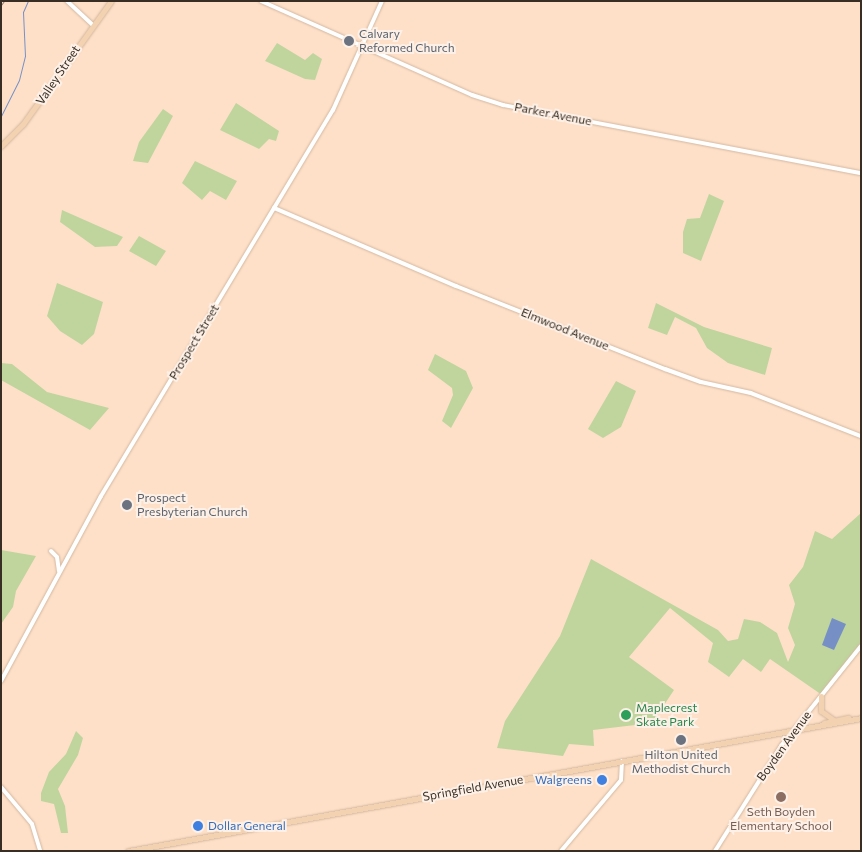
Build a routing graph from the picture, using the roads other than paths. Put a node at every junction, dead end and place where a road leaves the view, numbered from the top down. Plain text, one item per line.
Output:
1 (66, 1) edge
2 (111, 1) edge
3 (261, 1) edge
4 (382, 1) edge
5 (93, 25) junction
6 (360, 44) junction
7 (1, 146) edge
8 (861, 173) edge
9 (274, 208) junction
10 (861, 436) edge
11 (51, 551) dead end
12 (59, 571) junction
13 (861, 646) edge
14 (1, 681) edge
15 (821, 696) junction
16 (861, 717) edge
17 (839, 720) junction
18 (818, 726) junction
19 (794, 730) junction
20 (622, 761) junction
21 (1, 787) edge
22 (40, 851) edge
23 (128, 851) edge
24 (561, 851) edge
25 (715, 851) edge

1 - 5 street
2 - 5 main road, Valley Street
3 - 6 street, Parker Avenue
4 - 6 street, Prospect Street
5 - 7 main road, Valley Street
6 - 8 street, Parker Avenue
6 - 9 street, Prospect Street
9 - 10 street, Elmwood Avenue
9 - 12 street, Prospect Street
11 - 12 street
12 - 14 street, Prospect Street
13 - 15 street, Boyden Avenue
15 - 17 main road
15 - 19 street, Boyden Avenue
16 - 17 main road, Springfield Avenue
16 - 18 main road, Springfield Avenue
17 - 18 main road, Springfield Avenue
18 - 19 main road, Springfield Avenue
19 - 20 main road, Springfield Avenue
19 - 25 street, Boyden Avenue
20 - 23 main road, Springfield Avenue
20 - 24 street
21 - 22 street

